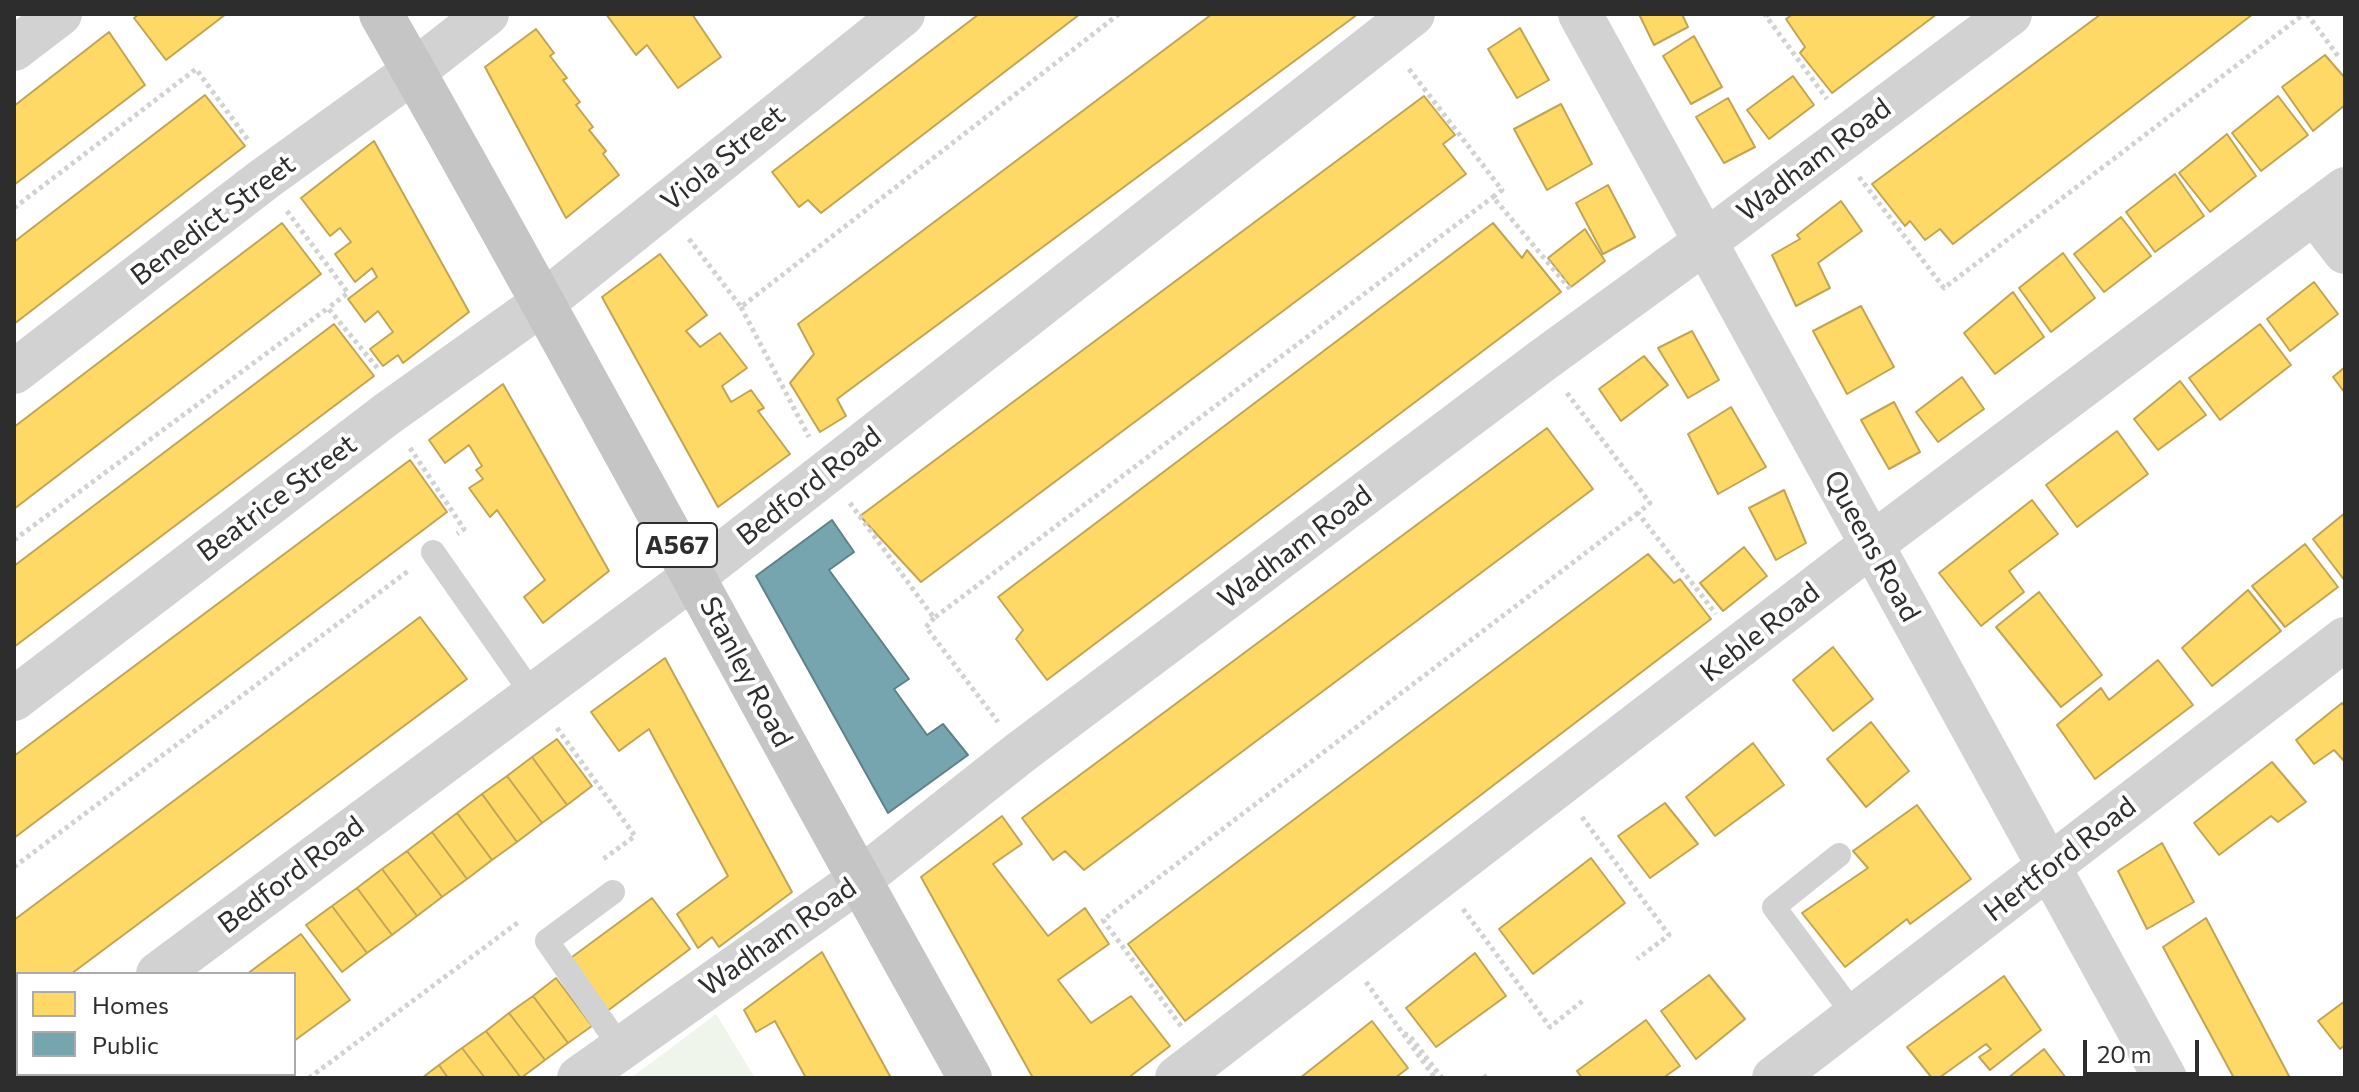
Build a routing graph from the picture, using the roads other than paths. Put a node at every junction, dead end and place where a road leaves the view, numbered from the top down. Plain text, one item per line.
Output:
1 (60, 14) edge
2 (381, 14) edge
3 (487, 14) edge
4 (903, 14) edge
5 (1580, 14) edge
6 (2010, 14) edge
7 (1399, 25) edge
8 (14, 49) edge
9 (414, 71) junction
10 (2330, 201) edge
11 (1705, 242) junction
12 (2345, 252) edge
13 (544, 302) junction
14 (14, 372) edge
15 (1871, 545) junction
16 (433, 552) road end
17 (694, 576) junction
18 (2345, 639) edge
19 (533, 695) junction
20 (14, 699) edge
21 (1839, 855) dead end
22 (2049, 868) junction
23 (859, 880) junction
24 (613, 892) dead end
25 (161, 972) edge
26 (1855, 1016) junction
27 (621, 1048) junction
28 (1191, 1068) edge
29 (579, 1078) edge
30 (970, 1078) edge
31 (1774, 1078) edge
32 (2165, 1078) edge

1 - 8 street
2 - 9 main road, Stanley Road / A567
3 - 9 street, Benedict Street
4 - 13 street, Viola Street
5 - 11 street, Queens Road
6 - 11 street, Wadham Road
7 - 17 street, Bedford Road
9 - 13 main road, Stanley Road / A567
9 - 14 street, Benedict Street
10 - 12 street
10 - 15 street, Keble Road
11 - 15 street, Queens Road
11 - 23 street, Wadham Road
13 - 17 main road, Stanley Road / A567
13 - 20 street, Beatrice Street
15 - 22 street, Queens Road
15 - 28 street, Keble Road
16 - 19 lane
17 - 19 street, Bedford Road
17 - 23 main road, Stanley Road / A567
18 - 22 street, Hertford Road
19 - 25 street, Bedford Road
21 - 26 lane
22 - 26 street, Hertford Road
22 - 32 street, Queens Road
23 - 27 street, Wadham Road
23 - 30 main road, Stanley Road / A567
24 - 27 lane
26 - 31 street, Hertford Road
27 - 29 street, Wadham Road

